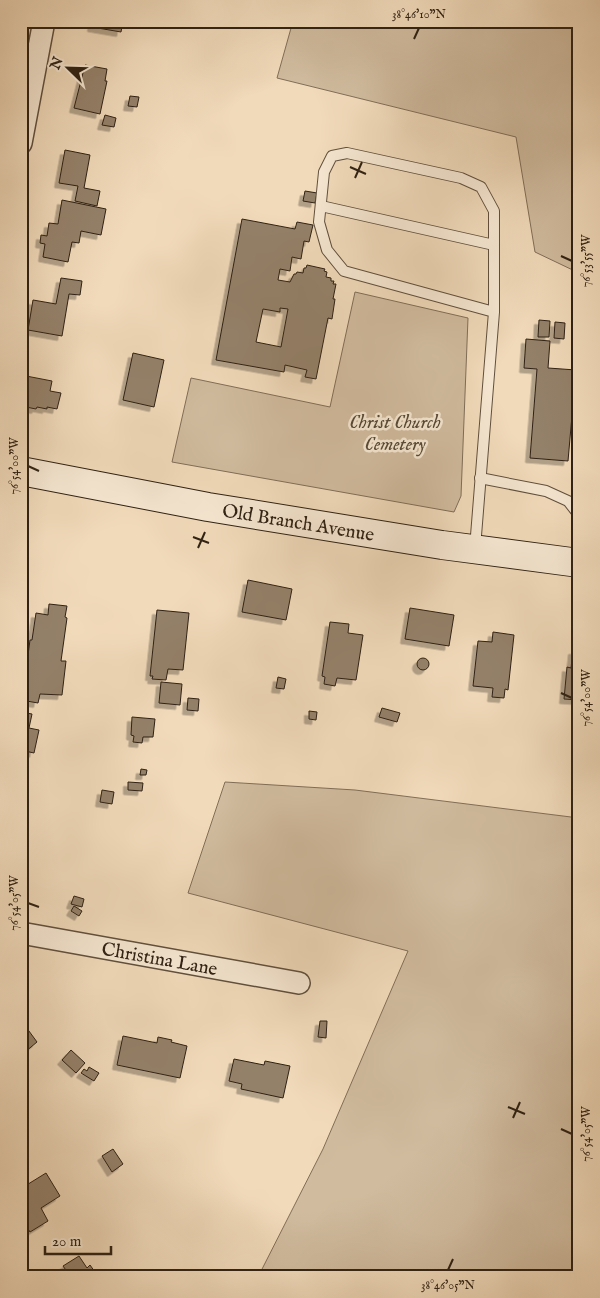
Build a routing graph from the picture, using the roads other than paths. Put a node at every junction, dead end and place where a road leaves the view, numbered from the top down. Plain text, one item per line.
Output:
1 (44, 21) edge
2 (21, 143) edge
3 (321, 206) junction
4 (494, 245) junction
5 (494, 312) junction
6 (21, 472) edge
7 (480, 478) junction
8 (579, 515) edge
9 (475, 549) junction
10 (579, 563) edge
11 (21, 933) edge
12 (299, 983) dead end

1 - 2 street
3 - 4 lane
3 - 4 lane
3 - 5 lane
4 - 5 lane
5 - 7 lane
6 - 9 main road, Old Branch Avenue
7 - 8 lane
7 - 9 lane
9 - 10 main road, Old Branch Avenue
11 - 12 street, Christina Lane

